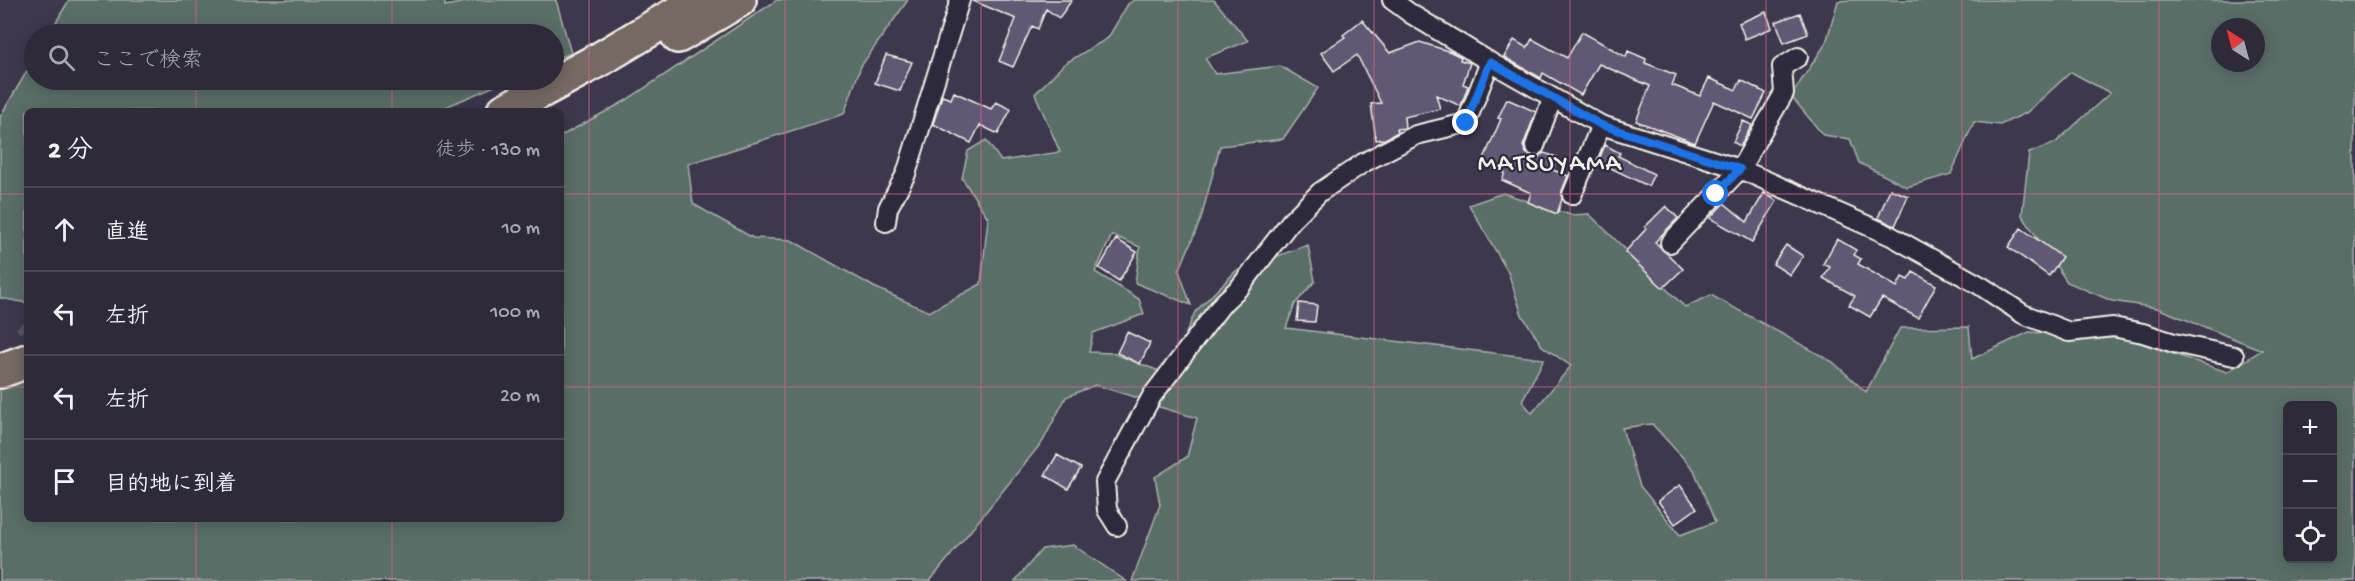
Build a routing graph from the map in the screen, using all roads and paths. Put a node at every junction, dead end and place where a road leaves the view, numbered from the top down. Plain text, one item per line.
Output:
1 (699, 0) edge
2 (739, 0) edge
3 (960, 0) edge
4 (1392, 0) edge
5 (1798, 57) dead end
6 (1490, 62) junction
7 (564, 79) edge
8 (543, 90) edge
9 (1552, 99) junction
10 (510, 108) edge
11 (552, 108) edge
12 (1601, 125) junction
13 (1535, 146) dead end
14 (1740, 169) junction
15 (1572, 195) dead end
16 (886, 222) dead end
17 (1670, 243) dead end
18 (24, 341) edge
19 (0, 350) edge
20 (2234, 356) dead end
21 (24, 362) edge
22 (0, 371) edge
23 (1117, 526) dead end

1 - 7 highway
2 - 11 highway
3 - 16 street
4 - 6 street
5 - 14 street
6 - 9 street
6 - 23 street
8 - 10 highway
9 - 12 street
9 - 13 street
12 - 14 street
12 - 15 street
14 - 17 street
14 - 20 street
18 - 19 highway
21 - 22 highway

